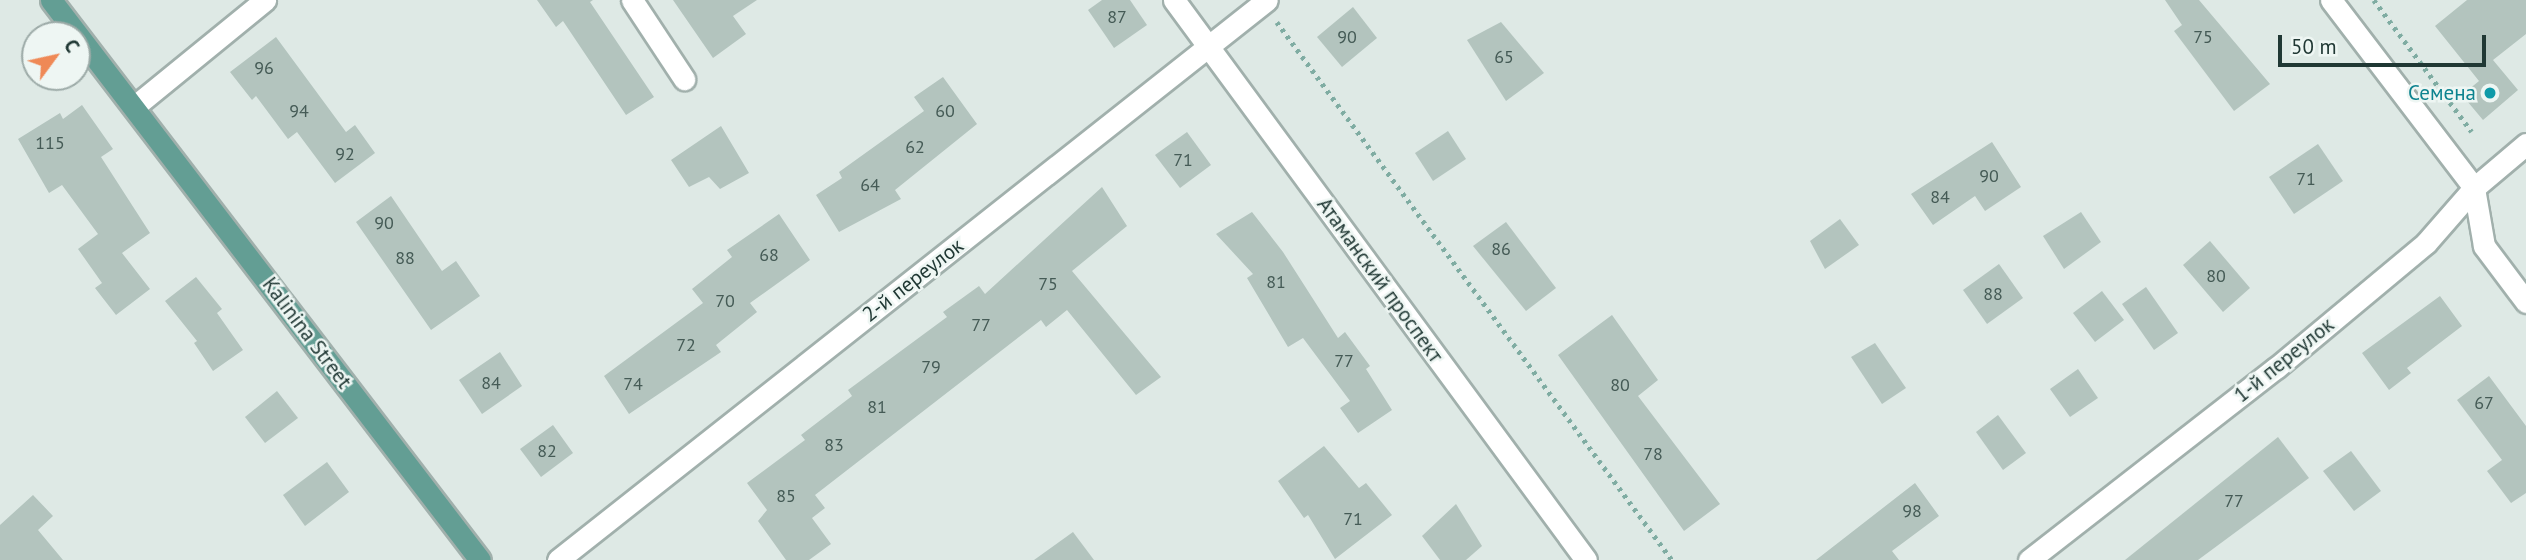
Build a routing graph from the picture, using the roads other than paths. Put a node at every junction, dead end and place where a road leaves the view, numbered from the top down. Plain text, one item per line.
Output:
1 (51, 0) edge
2 (265, 0) edge
3 (632, 0) edge
4 (1174, 0) edge
5 (2332, 0) edge
6 (1266, 1) edge
7 (1208, 46) junction
8 (684, 79) dead end
9 (135, 106) junction
10 (2526, 144) edge
11 (2474, 188) junction
12 (2526, 302) edge
13 (480, 560) edge
14 (558, 560) edge
15 (1586, 560) edge
16 (2029, 560) edge

1 - 9 main road, Kalinina Street
2 - 9 street
3 - 8 street
4 - 7 street, Атаманский проспект
5 - 11 street
6 - 7 street, 2-й переулок
7 - 14 street, 2-й переулок
7 - 15 street, Атаманский проспект
9 - 13 main road, Kalinina Street
10 - 11 street, 1-й переулок
11 - 12 street
11 - 16 street, 1-й переулок

